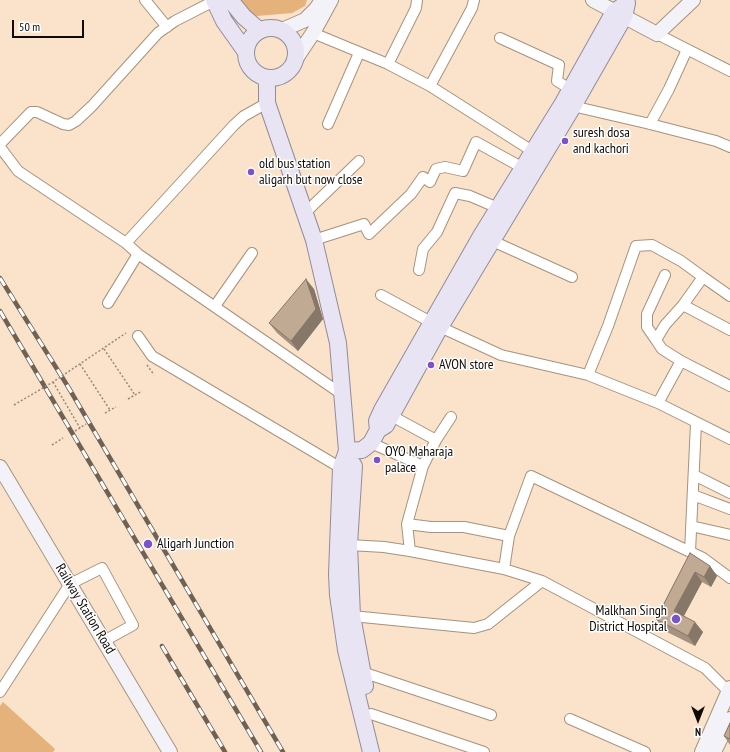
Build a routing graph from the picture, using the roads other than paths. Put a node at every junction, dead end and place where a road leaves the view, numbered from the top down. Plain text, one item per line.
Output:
1 (145, 0) edge
2 (230, 0) edge
3 (322, 0) edge
4 (331, 0) edge
5 (417, 0) edge
6 (474, 0) edge
7 (593, 0) edge
8 (693, 0) edge
9 (214, 1) edge
10 (623, 8) edge
11 (167, 27) junction
12 (259, 30) junction
13 (282, 30) junction
14 (313, 33) junction
15 (657, 34) junction
16 (500, 38) dead end
17 (246, 52) junction
18 (359, 53) junction
19 (685, 54) dead end
20 (295, 60) junction
21 (388, 64) junction
22 (730, 71) edge
23 (267, 78) junction
24 (430, 86) junction
25 (568, 100) junction
26 (268, 103) junction
27 (328, 124) dead end
28 (650, 124) junction
29 (0, 145) edge
30 (730, 147) edge
31 (537, 155) junction
32 (359, 161) dead end
33 (523, 168) junction
34 (498, 208) junction
35 (306, 212) junction
36 (486, 239) junction
37 (314, 240) junction
38 (126, 243) junction
39 (252, 252) dead end
40 (138, 254) junction
41 (419, 270) dead end
42 (665, 275) dead end
43 (572, 277) dead end
44 (702, 277) junction
45 (381, 295) dead end
46 (730, 296) edge
47 (108, 303) dead end
48 (683, 305) junction
49 (215, 306) junction
50 (436, 325) junction
51 (730, 330) edge
52 (138, 336) dead end
53 (656, 340) junction
54 (681, 361) junction
55 (588, 375) junction
56 (402, 385) junction
57 (730, 386) edge
58 (343, 395) junction
59 (658, 403) junction
60 (390, 415) junction
61 (451, 417) dead end
62 (696, 423) junction
63 (374, 437) junction
64 (730, 439) edge
65 (436, 440) junction
66 (345, 459) junction
67 (423, 466) junction
68 (0, 467) edge
69 (694, 475) junction
70 (730, 493) edge
71 (693, 495) junction
72 (730, 510) edge
73 (407, 524) junction
74 (691, 526) junction
75 (509, 536) junction
76 (730, 536) edge
77 (349, 545) junction
78 (410, 551) junction
79 (690, 552) junction
80 (504, 569) junction
81 (730, 578) edge
82 (542, 581) junction
83 (70, 584) junction
84 (352, 616) junction
85 (104, 641) junction
86 (362, 672) junction
87 (730, 691) edge
88 (0, 692) edge
89 (371, 714) junction
90 (491, 715) dead end
91 (570, 719) dead end
92 (730, 719) edge
93 (170, 752) edge
94 (371, 752) edge
95 (382, 752) edge
96 (484, 752) edge
97 (645, 752) edge
98 (702, 752) edge
99 (714, 752) edge

1 - 11 street
2 - 12 main road
3 - 13 street
4 - 14 street
5 - 21 street
6 - 24 street
7 - 10 street
8 - 15 street
9 - 11 street
9 - 17 main road
10 - 15 street
10 - 25 main road
11 - 29 street
12 - 13 main road
12 - 17 main road
13 - 20 main road
14 - 18 street
14 - 20 street
15 - 22 street
16 - 25 street
17 - 23 main road
18 - 21 street
18 - 27 street
19 - 28 street
20 - 23 main road
21 - 24 street
23 - 26 main road
24 - 31 street
25 - 28 street
25 - 31 main road
26 - 35 main road
26 - 38 street
28 - 30 street
29 - 38 street
31 - 33 main road
31 - 36 main road
32 - 35 street
33 - 34 main road
33 - 37 street
34 - 36 main road
34 - 41 street
35 - 37 main road
36 - 43 street
36 - 50 main road
37 - 58 main road
38 - 40 street
39 - 49 street
40 - 47 street
40 - 49 street
42 - 53 street
44 - 46 street
44 - 48 street
44 - 55 street
45 - 50 street
48 - 51 street
48 - 53 street
49 - 58 street
50 - 55 street
50 - 56 main road
52 - 66 street
53 - 54 street
54 - 57 street
54 - 59 street
55 - 59 street
56 - 60 main road
56 - 63 main road
58 - 66 main road
59 - 62 street
60 - 63 main road
60 - 65 street
61 - 65 street
62 - 64 street
62 - 69 street
63 - 66 main road
63 - 67 street
65 - 67 street
66 - 77 main road
66 - 94 main road
67 - 73 street
68 - 83 street, Railway Station Road
69 - 70 street
69 - 71 street
71 - 72 street
71 - 74 street
73 - 75 street
73 - 78 street
74 - 76 street
74 - 79 street
75 - 79 street
75 - 80 street
77 - 78 street
77 - 84 main road
78 - 80 street
79 - 81 street
80 - 82 street
82 - 84 street
82 - 87 street
83 - 85 street, Railway Station Road
83 - 85 street
83 - 88 street
84 - 86 main road
85 - 93 street, Railway Station Road
86 - 89 main road
86 - 90 street
87 - 98 street
89 - 95 main road
89 - 96 street
91 - 97 street
92 - 99 street

